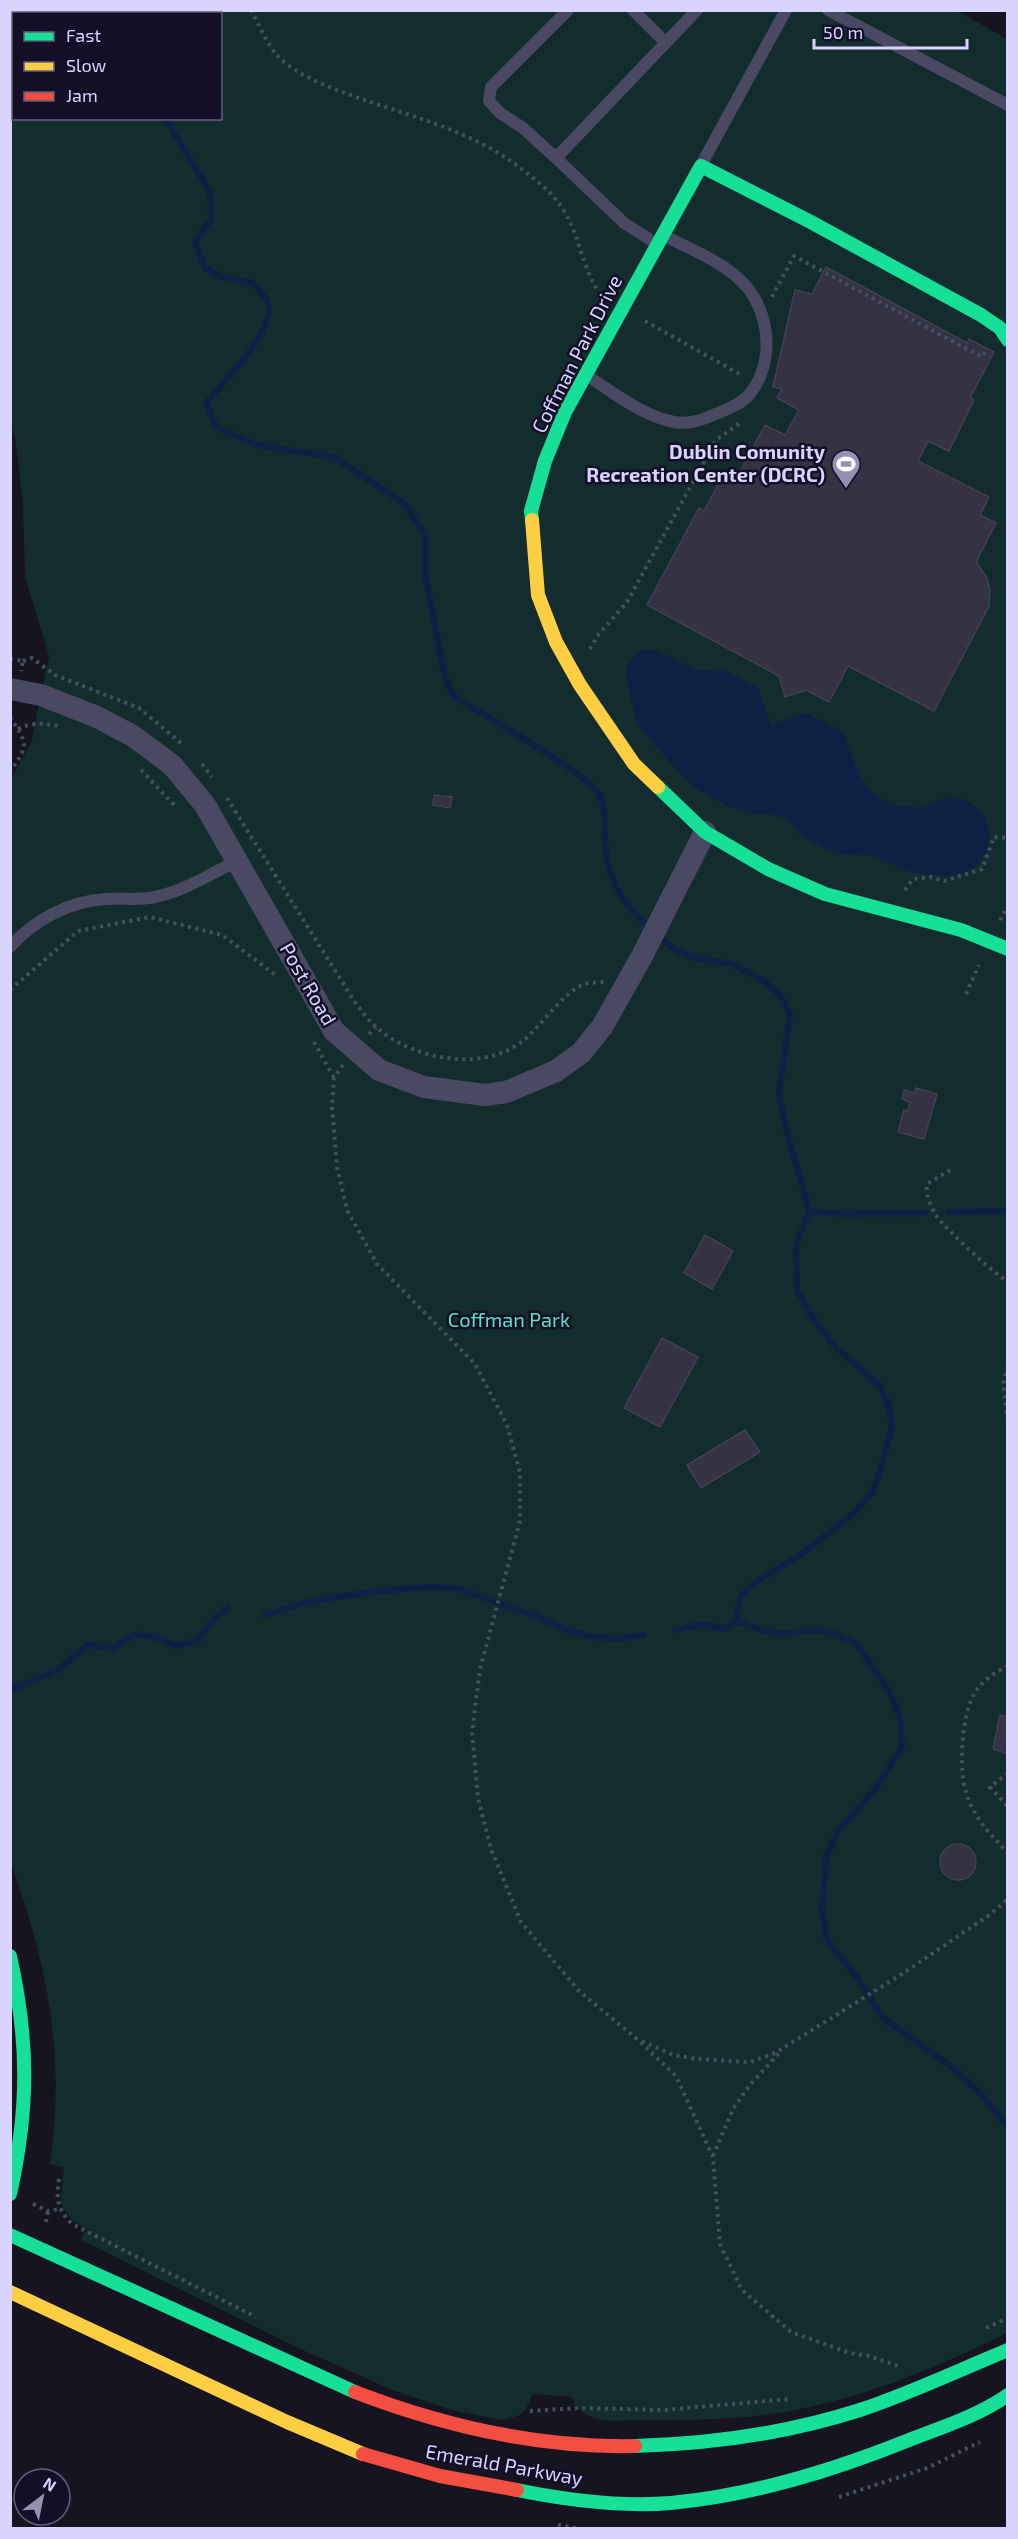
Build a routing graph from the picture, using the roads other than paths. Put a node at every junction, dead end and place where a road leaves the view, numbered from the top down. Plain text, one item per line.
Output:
1 (568, 10) edge
2 (633, 10) edge
3 (697, 10) edge
4 (786, 10) edge
5 (828, 10) edge
6 (666, 43) junction
7 (1008, 105) edge
8 (556, 158) junction
9 (700, 166) junction
10 (659, 239) junction
11 (1008, 340) edge
12 (585, 375) junction
13 (10, 689) edge
14 (705, 832) junction
15 (237, 861) junction
16 (10, 947) edge
17 (1008, 949) edge
18 (10, 1956) edge
19 (10, 2194) edge
20 (10, 2235) edge
21 (10, 2292) edge
22 (1008, 2350) edge
23 (1008, 2396) edge

1 - 8 lane
2 - 6 lane
3 - 6 lane
4 - 9 lane
5 - 7 lane
6 - 8 lane
8 - 10 lane
9 - 10 main road, Coffman Park Drive
9 - 11 main road
10 - 12 main road, Coffman Park Drive
10 - 12 lane
12 - 14 main road, Coffman Park Drive
13 - 15 street, Post Road
14 - 15 street, Post Road
14 - 17 main road, Coffman Park Drive
15 - 16 lane
18 - 19 main road
20 - 22 main road, Emerald Parkway
21 - 23 main road, Emerald Parkway

